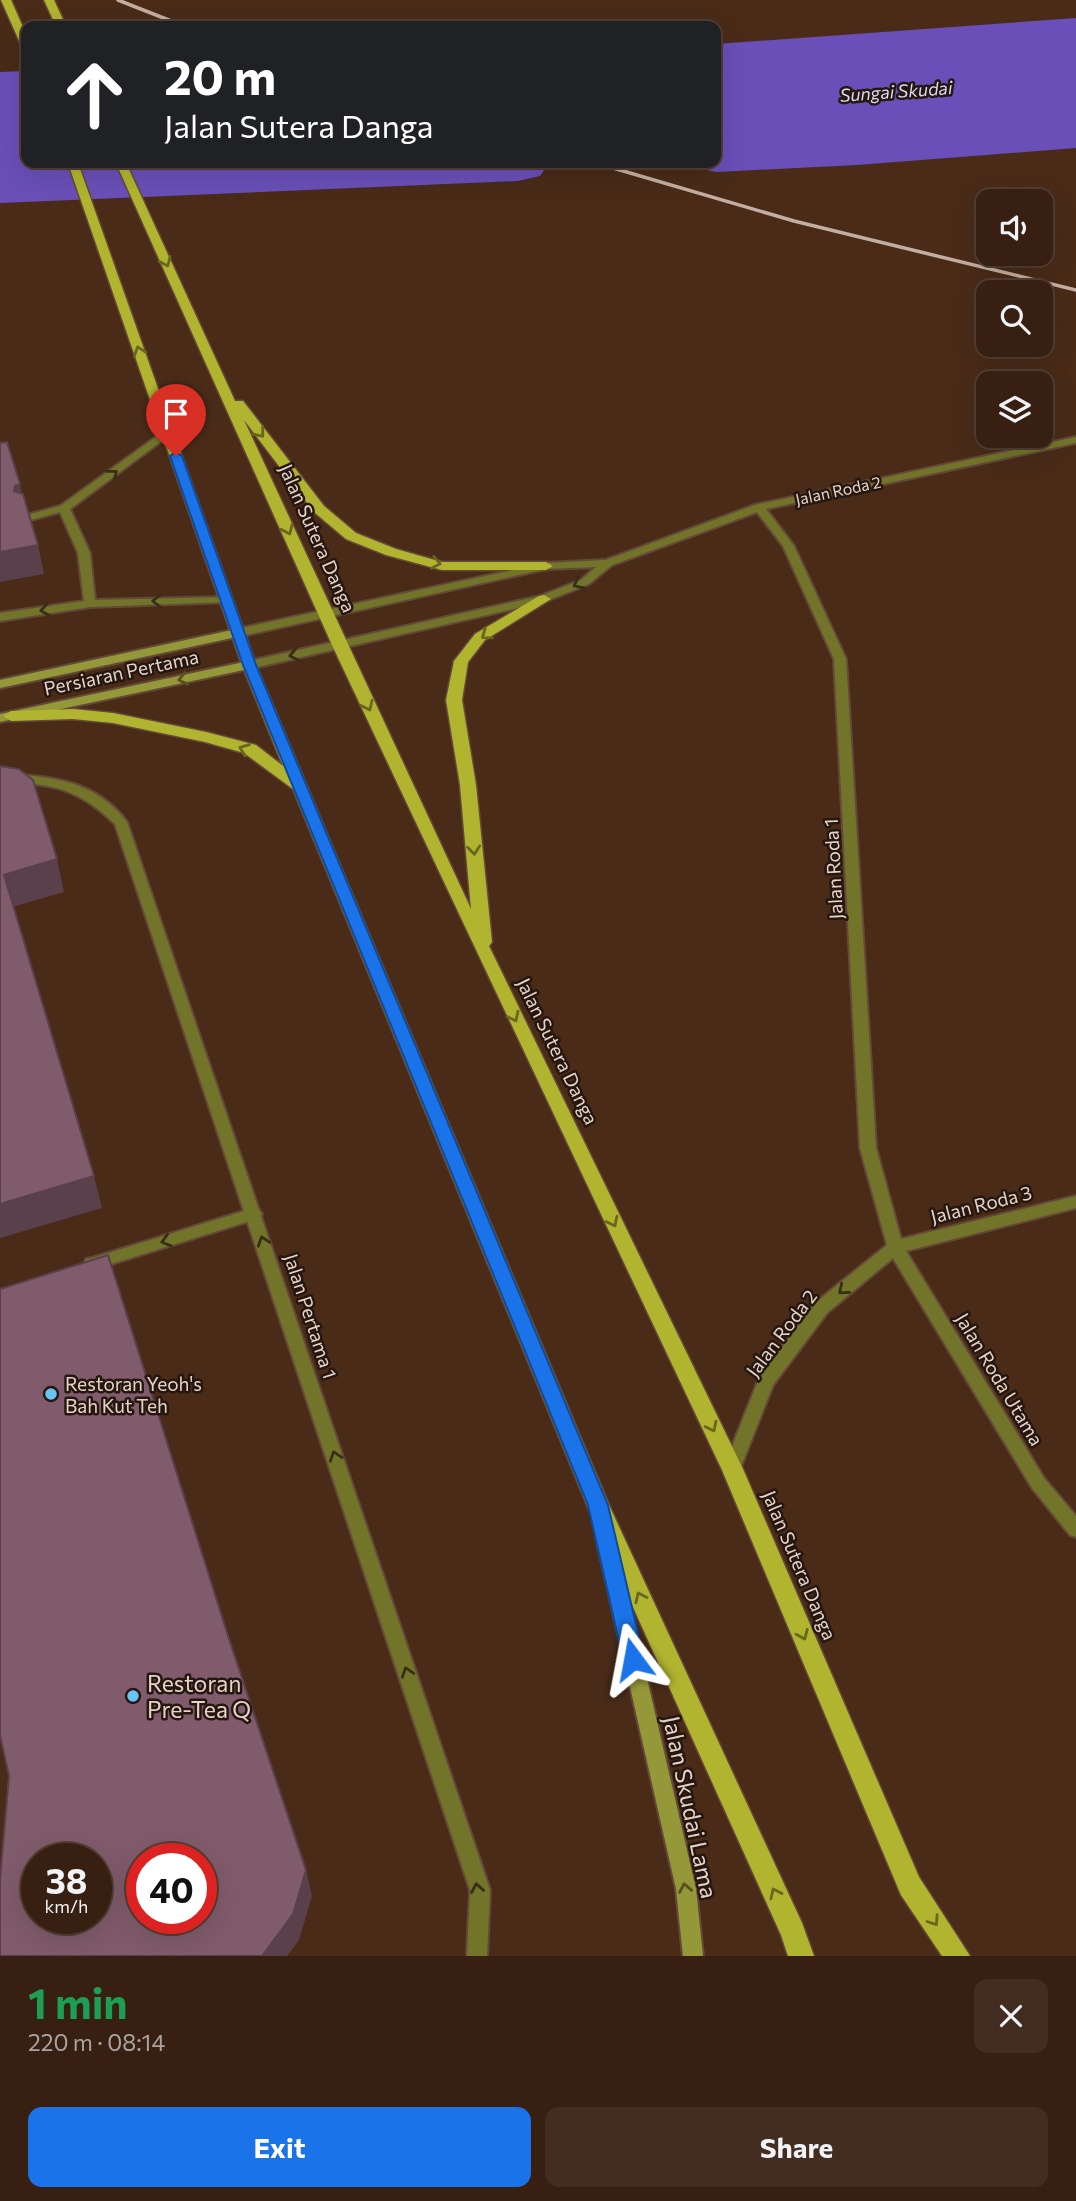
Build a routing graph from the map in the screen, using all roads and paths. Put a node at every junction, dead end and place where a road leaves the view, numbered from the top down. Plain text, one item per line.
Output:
1 (6, 0) edge
2 (49, 0) edge
3 (59, 21) edge
4 (21, 34) edge
5 (75, 168) edge
6 (123, 168) edge
7 (219, 379) junction
8 (167, 432) junction
9 (1076, 440) edge
10 (759, 507) junction
11 (64, 508) junction
12 (27, 518) edge
13 (608, 563) junction
14 (546, 565) junction
15 (544, 599) junction
16 (226, 600) junction
17 (90, 604) junction
18 (326, 614) junction
19 (0, 617) edge
20 (237, 633) junction
21 (340, 645) junction
22 (249, 665) junction
23 (0, 684) edge
24 (5, 717) edge
25 (0, 779) edge
26 (300, 787) junction
27 (485, 956) junction
28 (1076, 1202) edge
29 (254, 1214) junction
30 (895, 1247) junction
31 (80, 1268) edge
32 (732, 1469) junction
33 (598, 1505) junction
34 (1076, 1529) edge
35 (477, 1956) edge
36 (694, 1956) edge
37 (801, 1956) edge
38 (957, 1956) edge

1 - 4 main road
2 - 3 main road
8 -> 5 main road
6 -> 7 main road, Jalan Sutera Danga
7 -> 14 main road
7 -> 18 main road, Jalan Sutera Danga
11 -> 8 street
8 - 16 main road
9 - 10 street, Jalan Roda 2
10 - 13 street, Jalan Roda 2
10 - 30 street, Jalan Roda 1
11 - 12 street
11 - 17 street
13 - 14 street, Jalan Roda 2
13 -> 15 street, Jalan Roda 2
14 - 18 street, Jalan Roda 2
15 - 21 street, Jalan Roda 2
15 -> 27 main road
16 -> 17 street
16 - 20 main road
17 -> 19 street
18 - 20 street, Jalan Roda 2
18 - 21 main road, Jalan Sutera Danga
20 - 22 main road
20 - 23 street, Persiaran Pertama
21 -> 22 street, Jalan Roda 2
21 -> 27 main road, Jalan Sutera Danga
22 -> 24 street, Persiaran Pertama
22 - 26 main road
26 -> 24 main road
25 - 29 street, Jalan Pertama 1
26 - 33 main road
27 -> 32 main road, Jalan Sutera Danga
28 - 30 street, Jalan Roda 3
29 -> 31 street
35 -> 29 street, Jalan Pertama 1
30 -> 32 street, Jalan Roda 2
30 - 34 street, Jalan Roda Utama
32 -> 38 main road, Jalan Sutera Danga
36 -> 33 street, Jalan Skudai Lama
37 -> 33 main road

